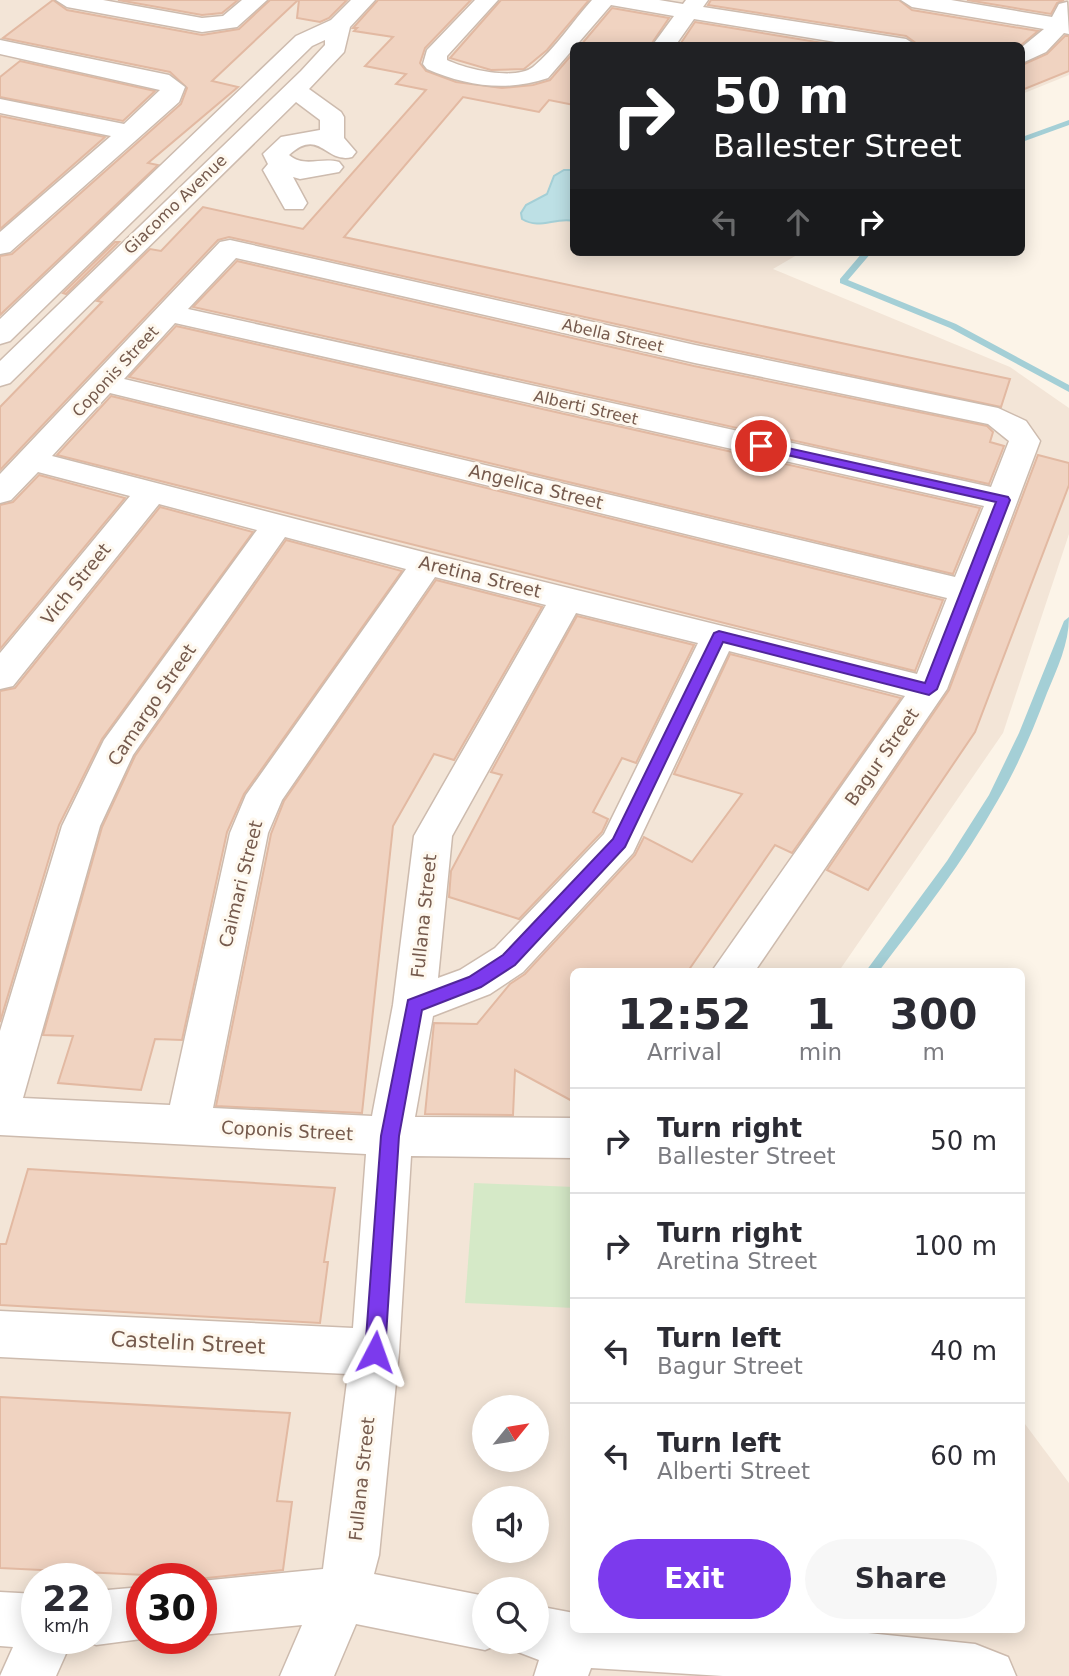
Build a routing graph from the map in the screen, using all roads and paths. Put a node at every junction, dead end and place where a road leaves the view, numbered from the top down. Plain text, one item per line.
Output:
1 (67, 0) edge
2 (256, 0) edge
3 (364, 0) edge
4 (486, 0) edge
5 (604, 0) edge
6 (617, 0) edge
7 (912, 0) edge
8 (693, 5) edge
9 (1066, 19) edge
10 (339, 25) junction
11 (666, 42) edge
12 (885, 42) edge
13 (0, 47) edge
14 (1025, 55) edge
15 (275, 69) junction
16 (301, 83) junction
17 (3, 110) edge
18 (127, 132) junction
19 (267, 171) junction
20 (205, 174) junction
21 (295, 203) dead end
22 (0, 246) edge
23 (230, 248) joint
24 (169, 313) junction
25 (0, 335) edge
26 (0, 377) edge
27 (104, 383) junction
28 (998, 417) joint
29 (32, 460) junction
30 (151, 492) junction
31 (0, 493) edge
32 (1003, 500) junction
33 (277, 525) junction
34 (427, 564) junction
35 (969, 592) junction
36 (567, 598) junction
37 (719, 636) junction
38 (0, 677) edge
39 (929, 689) junction
40 (735, 968) edge
41 (414, 1005) junction
42 (0, 1103) edge
43 (0, 1116) edge
44 (187, 1126) junction
45 (390, 1136) junction
46 (570, 1138) edge
47 (0, 1334) edge
48 (375, 1352) junction
49 (342, 1594) junction
50 (217, 1606) edge
51 (0, 1619) edge
52 (21, 1620) edge
53 (472, 1620) edge
54 (557, 1650) edge
55 (38, 1654) edge
56 (812, 1661) edge
57 (27, 1676) edge
58 (307, 1676) edge
59 (989, 1676) edge

1 - 2 street
3 - 10 street, Giacomo Avenue
4 - 5 street
6 - 8 street
7 - 9 street
8 - 11 street
8 - 12 street
9 - 14 street
10 - 15 street, Giacomo Avenue
10 - 16 street, Giacomo Avenue
13 - 18 street
15 - 16 street
15 - 25 street, Giacomo Avenue
16 - 19 street
16 - 20 street, Giacomo Avenue
17 - 18 street
18 - 22 street
19 - 20 street
19 - 21 street
20 - 26 street, Giacomo Avenue
23 - 24 street, Coponis Street
23 - 28 street, Abella Street
24 - 27 street, Coponis Street
24 - 32 street, Alberti Street
27 - 29 street, Coponis Street
27 - 35 street, Angelica Street
28 - 32 street, Bagur Street
29 - 30 street, Aretina Street
29 - 31 street, Coponis Street
30 - 33 street, Aretina Street
30 - 38 street, Vich Street
32 - 35 street, Bagur Street
33 - 34 street, Aretina Street
33 - 42 street, Camargo Street
34 - 36 street, Aretina Street
34 - 44 street, Caimari Street
35 - 39 street, Bagur Street
36 - 37 street, Aretina Street
36 - 41 street, Fullana Street
37 - 39 street, Aretina Street
37 - 41 street
39 - 40 street, Bagur Street
41 - 45 street, Fullana Street
43 - 44 street, Coponis Street
44 - 45 street, Coponis Street
45 - 46 street, Coponis Street
45 - 48 street, Fullana Street
47 - 48 street, Castelin Street
48 - 49 street, Fullana Street
49 - 50 street
49 - 53 street
49 - 58 street, Fullana Street
51 - 52 street
54 - 56 street
55 - 57 street
56 - 59 street

